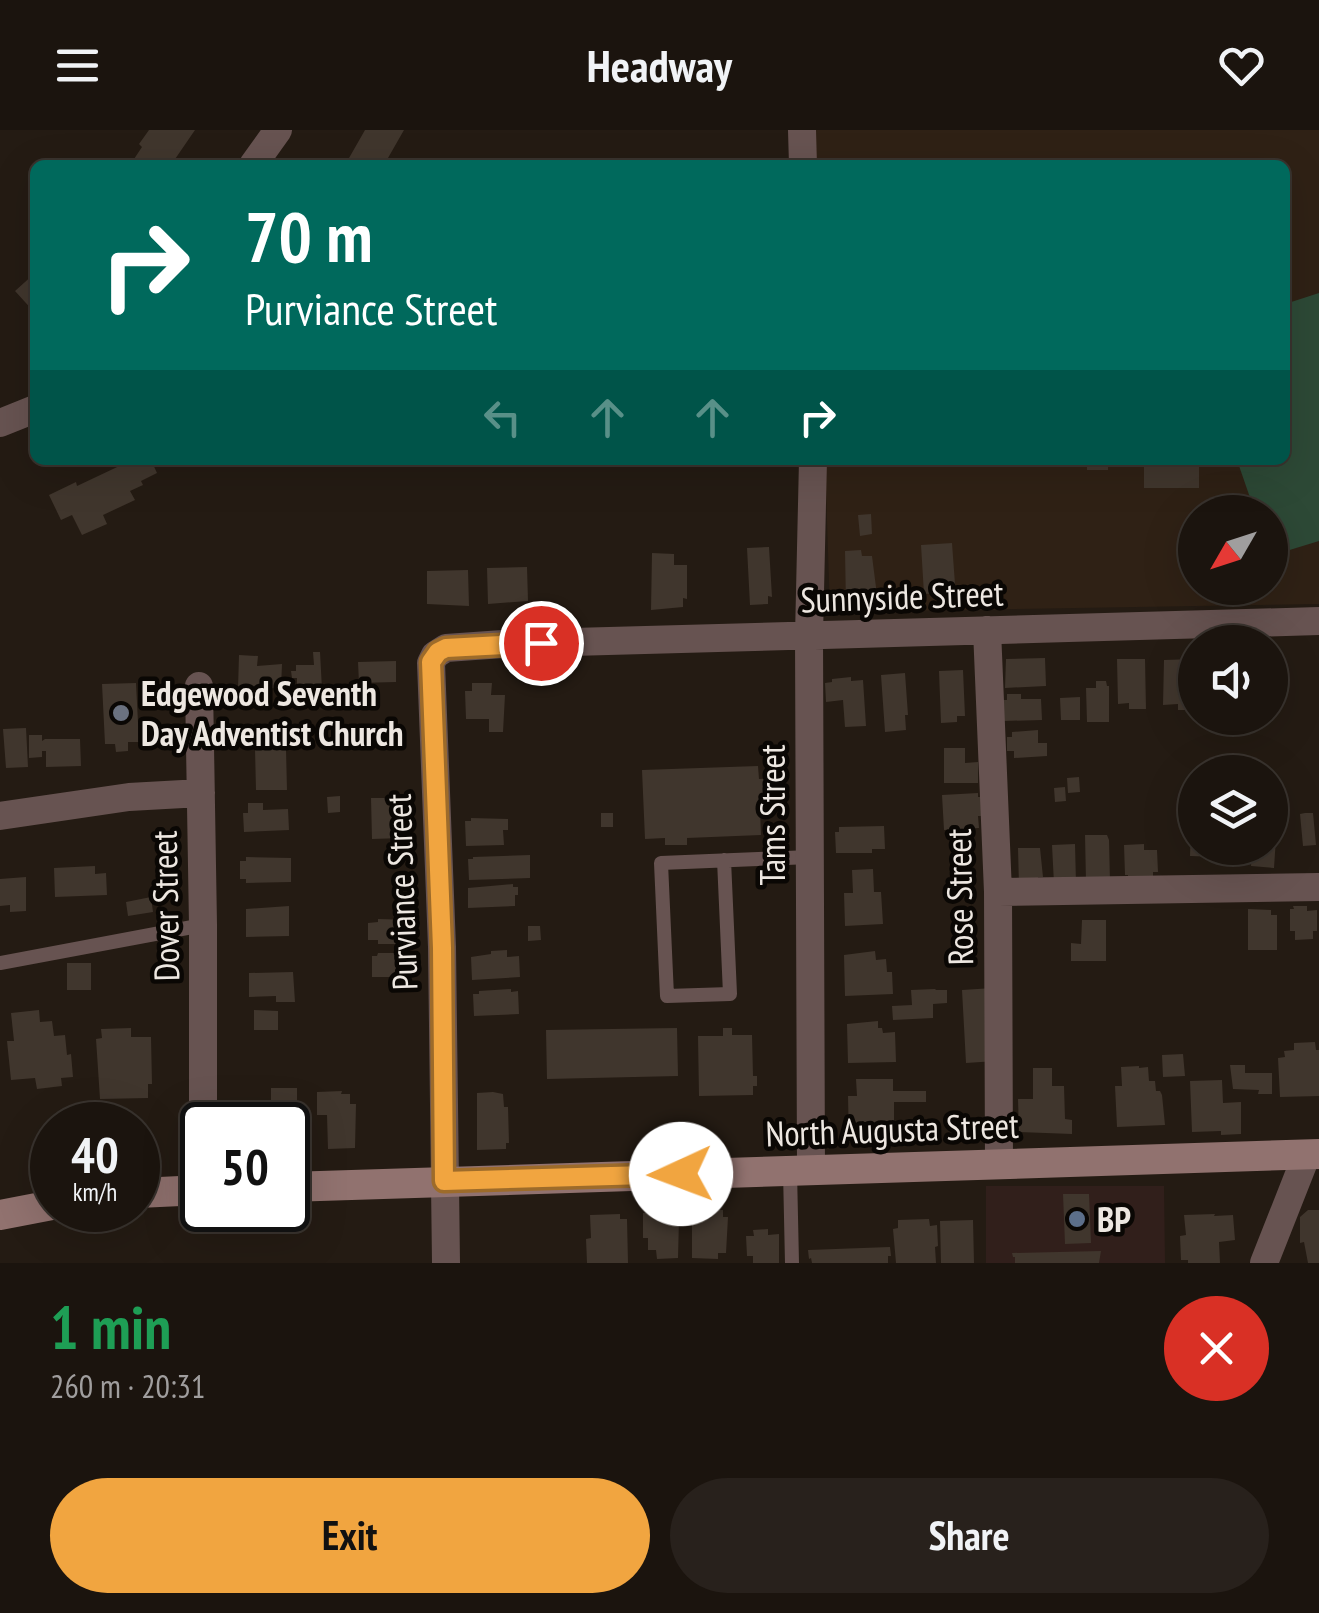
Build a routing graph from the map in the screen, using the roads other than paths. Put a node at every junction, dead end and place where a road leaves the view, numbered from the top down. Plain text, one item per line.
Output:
1 (278, 130) edge
2 (802, 130) edge
3 (257, 160) edge
4 (803, 160) edge
5 (30, 411) edge
6 (0, 423) edge
7 (813, 465) edge
8 (1319, 621) edge
9 (988, 630) junction
10 (809, 636) junction
11 (487, 645) joint
12 (198, 686) dead end
13 (201, 793) junction
14 (0, 816) edge
15 (810, 856) junction
16 (724, 860) junction
17 (1319, 887) edge
18 (998, 892) junction
19 (203, 925) junction
20 (0, 963) edge
21 (204, 1102) edge
22 (1313, 1154) edge
23 (999, 1163) junction
24 (801, 1170) junction
25 (444, 1181) junction
26 (310, 1185) edge
27 (30, 1209) edge
28 (0, 1215) edge
29 (446, 1263) edge
30 (792, 1263) edge
31 (1264, 1263) edge

1 - 3 street
2 - 4 street
5 - 6 street
7 - 10 street, Tams Street
8 - 9 street, Sunnyside Street
9 - 10 street, Sunnyside Street
9 - 18 street, Rose Street
10 - 11 street, Sunnyside Street
10 - 15 street, Tams Street
11 - 25 street, Purviance Street
12 - 13 street, Dover Street
13 - 14 street
13 - 19 street, Dover Street
15 - 16 lane
15 - 24 street, Tams Street
16 - 16 lane
17 - 18 street
18 - 23 street, Rose Street
19 - 20 lane
19 - 21 street, Dover Street
22 - 23 main road, North Augusta Street
22 - 31 street
23 - 24 main road, North Augusta Street
24 - 25 main road, North Augusta Street
24 - 30 lane
25 - 26 main road, North Augusta Street
25 - 29 street, Purviance Street
27 - 28 main road

